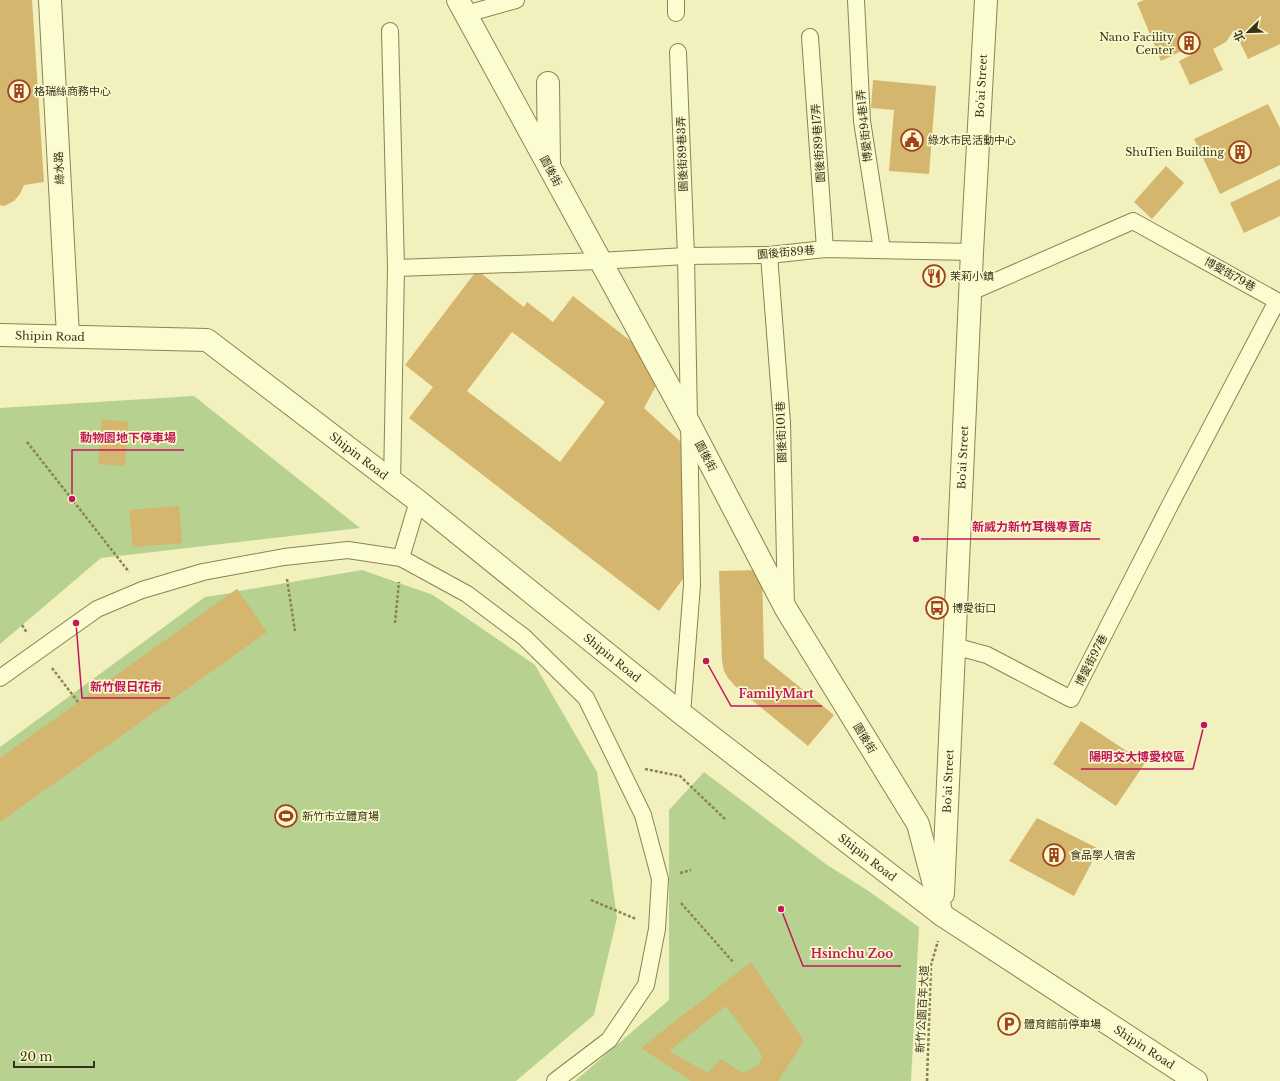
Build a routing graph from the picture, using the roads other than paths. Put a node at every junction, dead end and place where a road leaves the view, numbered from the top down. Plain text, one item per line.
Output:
1 (50, 0) edge
2 (516, 0) edge
3 (856, 0) edge
4 (986, 0) edge
5 (462, 7) edge
6 (390, 31) dead end
7 (810, 37) dead end
8 (678, 52) dead end
9 (548, 83) dead end
10 (549, 168) junction
11 (826, 249) junction
12 (882, 250) junction
13 (972, 252) junction
14 (769, 255) junction
15 (686, 256) junction
16 (600, 261) junction
17 (396, 268) junction
18 (971, 292) junction
19 (0, 335) edge
20 (68, 336) junction
21 (689, 423) junction
22 (392, 483) junction
23 (418, 502) junction
24 (1169, 507) joint
25 (401, 558) junction
26 (786, 609) junction
27 (954, 646) junction
28 (0, 678) edge
29 (682, 714) junction
30 (942, 915) junction
31 (555, 1081) edge
32 (1196, 1081) edge

1 - 20 street, 綠水路
2 - 5 lane
3 - 12 lane, 博愛街94巷1弄
4 - 13 street, Bo'ai Street
5 - 10 street, 園後街
6 - 17 lane
7 - 11 lane, 園後街89巷17弄
8 - 15 lane, 園後街89巷3弄
9 - 10 street
10 - 16 street, 園後街
11 - 12 lane, 園後街89巷
11 - 14 lane, 園後街89巷
12 - 13 lane, 園後街89巷
13 - 18 street, Bo'ai Street
14 - 15 lane, 園後街89巷
14 - 26 lane, 園後街101巷
15 - 16 lane, 園後街89巷
15 - 21 lane, 園後街89巷3弄
16 - 17 lane, 園後街89巷
16 - 21 street, 園後街
17 - 22 lane
18 - 24 lane, 博愛街79巷
18 - 27 street, Bo'ai Street
19 - 20 street, Shipin Road
20 - 22 street, Shipin Road
21 - 26 street, 園後街
21 - 29 lane, 園後街89巷3弄
22 - 23 street, Shipin Road
23 - 25 lane
23 - 29 street, Shipin Road
24 - 27 lane, 博愛街97巷
25 - 28 lane
25 - 31 lane
26 - 30 street, 園後街
27 - 30 street, Bo'ai Street
29 - 30 street, Shipin Road
30 - 32 street, Shipin Road

